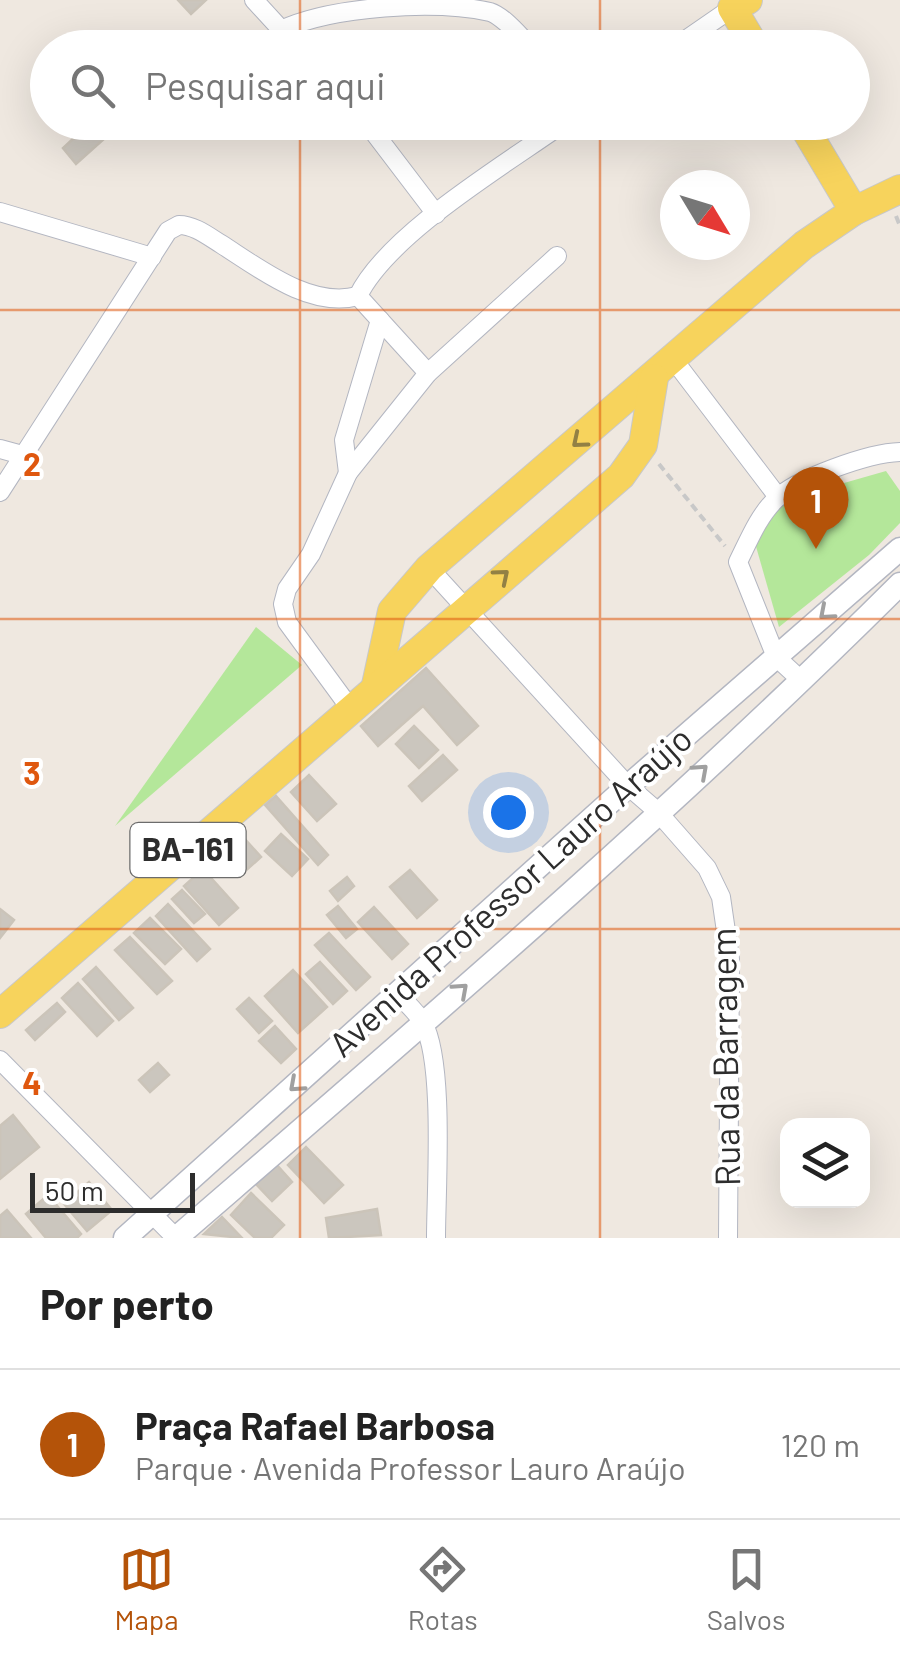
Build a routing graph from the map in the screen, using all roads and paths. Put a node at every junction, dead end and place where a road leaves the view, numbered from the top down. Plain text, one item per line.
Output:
1 (254, 0) edge
2 (735, 3) edge
3 (281, 30) joint
4 (512, 30) edge
5 (698, 30) edge
6 (748, 30) edge
7 (380, 140) edge
8 (540, 140) edge
9 (812, 140) edge
10 (900, 189) edge
11 (854, 211) junction
12 (0, 212) edge
13 (436, 214) junction
14 (557, 256) dead end
15 (152, 257) junction
16 (358, 296) junction
17 (380, 320) junction
18 (663, 369) junction
19 (428, 373) junction
20 (643, 445) junction
21 (0, 450) edge
22 (900, 452) edge
23 (22, 456) junction
24 (348, 473) junction
25 (0, 492) edge
26 (778, 496) junction
27 (900, 550) edge
28 (738, 562) junction
29 (429, 568) junction
30 (900, 584) edge
31 (464, 608) junction
32 (776, 657) junction
33 (802, 681) junction
34 (376, 686) junction
35 (350, 708) junction
36 (628, 786) junction
37 (657, 811) junction
38 (398, 994) junction
39 (0, 1014) edge
40 (424, 1024) junction
41 (0, 1060) edge
42 (153, 1212) junction
43 (125, 1238) edge
44 (176, 1238) edge
45 (436, 1238) edge
46 (728, 1238) edge

1 - 3 street
2 - 5 street
2 - 6 main road
3 - 4 street
7 - 13 street
8 - 13 street
9 - 11 main road
10 - 11 main road
11 - 18 main road
12 - 15 street
13 - 16 street
14 - 19 street
15 - 16 street
15 - 23 street
16 - 17 street
17 - 19 street
17 - 24 street
18 - 20 main road, BA-161
18 - 26 street
18 -> 29 main road
19 - 24 street
20 - 28 path
31 -> 20 main road, BA-161
21 - 23 street
22 - 26 street
23 - 25 street
24 - 35 street
26 - 28 street
27 -> 32 street, Avenida Professor Lauro Araújo
28 - 32 street
29 - 31 street, Rua da Barragem
29 - 34 main road
30 - 33 street, Avenida Professor Lauro Araújo
31 - 34 main road, BA-161
31 - 36 street, Rua da Barragem
32 - 33 street
32 - 36 street, Avenida Professor Lauro Araújo
37 -> 33 street, Avenida Professor Lauro Araújo
34 - 35 main road, BA-161
35 - 39 main road, BA-161
36 - 37 street, Rua da Barragem
36 - 38 street, Avenida Professor Lauro Araújo
40 -> 37 street, Avenida Professor Lauro Araújo
37 - 46 street, Rua da Barragem
38 - 40 street
38 -> 42 street, Avenida Professor Lauro Araújo
40 - 44 street, Avenida Professor Lauro Araújo
40 - 45 street
41 - 42 street
42 - 43 street, Avenida Professor Lauro Araújo
42 - 44 street

